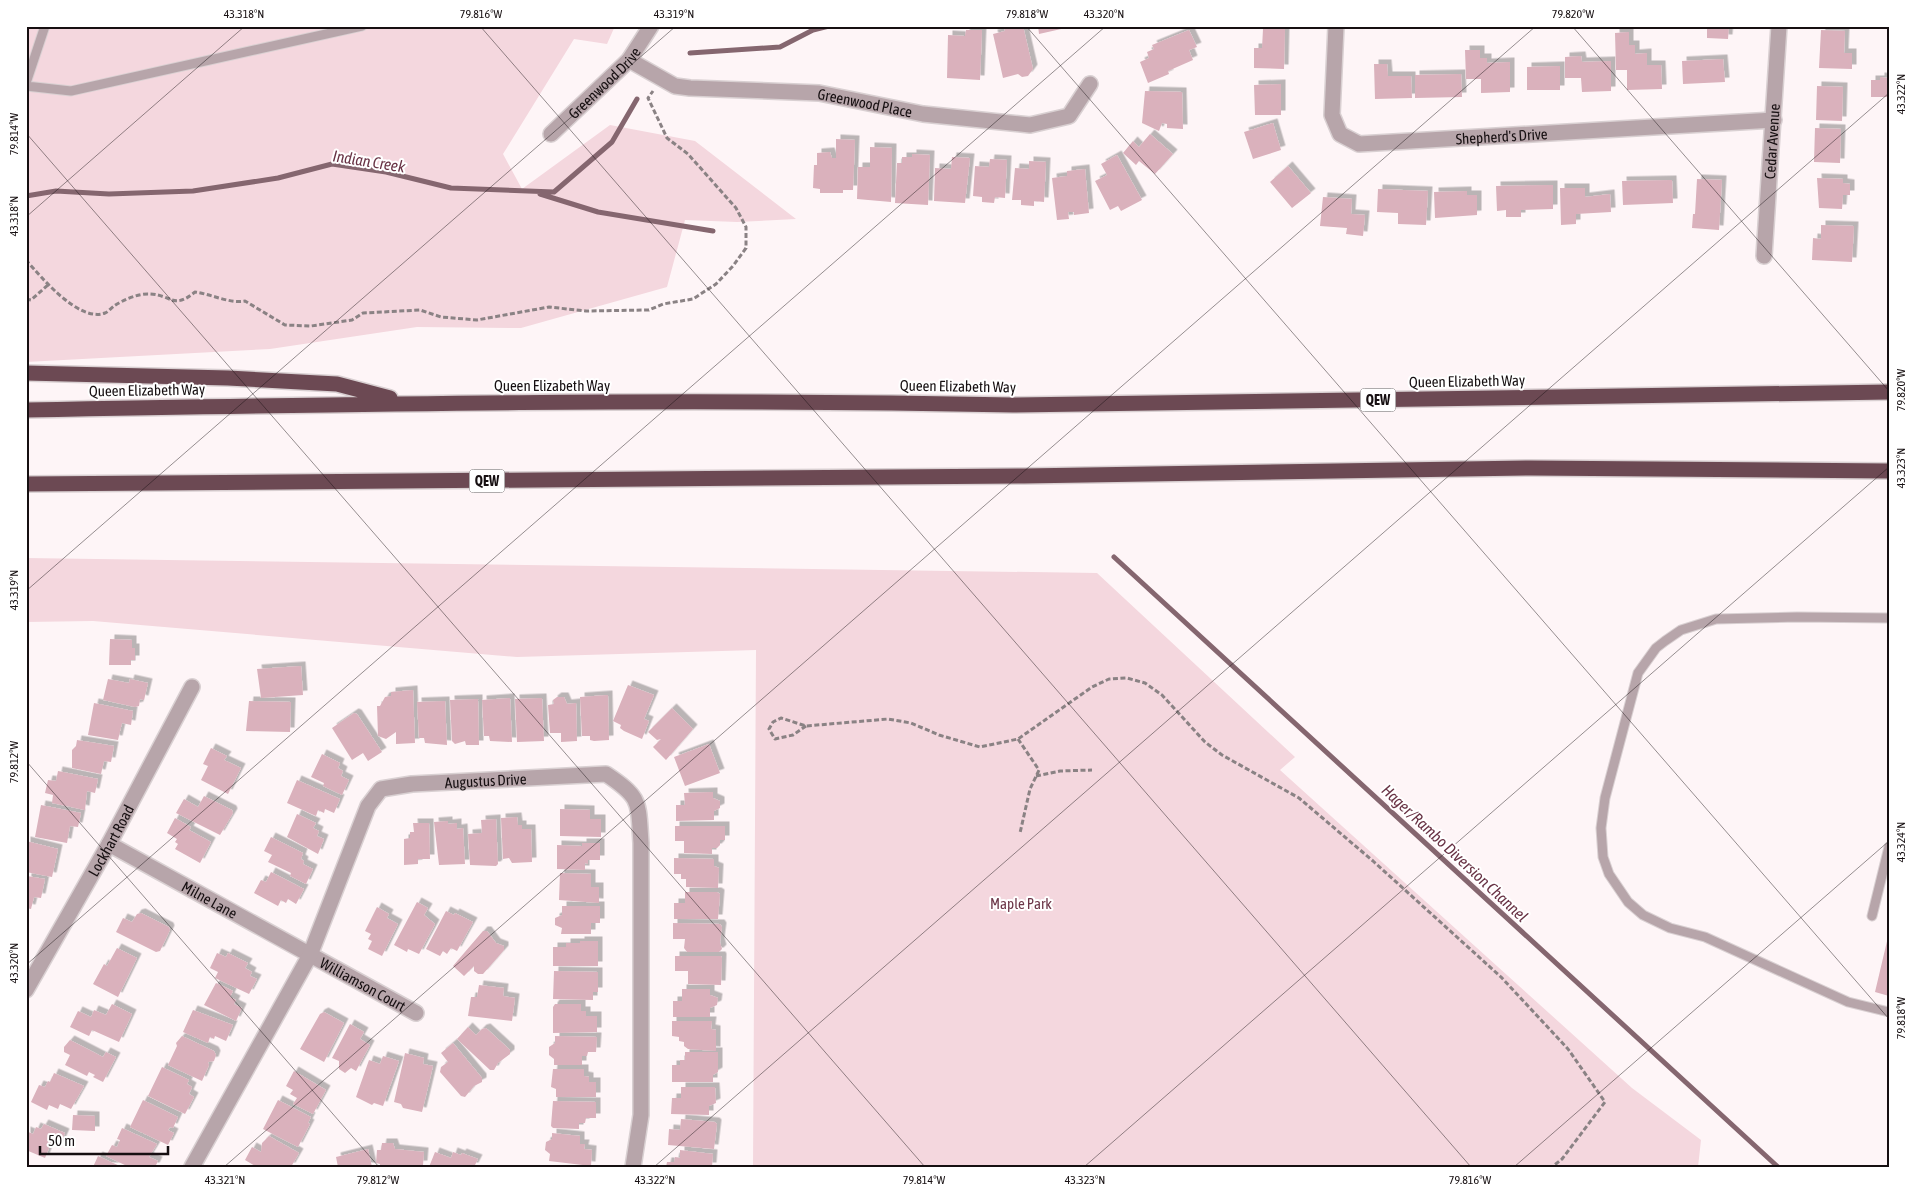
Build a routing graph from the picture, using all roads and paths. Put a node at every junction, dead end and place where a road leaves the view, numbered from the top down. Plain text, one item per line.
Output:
1 (45, 26) edge
2 (362, 26) edge
3 (651, 26) edge
4 (1336, 26) edge
5 (1779, 26) edge
6 (629, 60) junction
7 (663, 79) junction
8 (26, 82) edge
9 (1090, 84) dead end
10 (26, 86) edge
11 (1774, 120) junction
12 (551, 134) dead end
13 (1764, 256) dead end
14 (26, 260) edge
15 (48, 285) junction
16 (26, 299) edge
17 (26, 373) edge
18 (1889, 392) edge
19 (410, 403) junction
20 (26, 410) edge
21 (1889, 472) edge
22 (26, 484) edge
23 (1889, 618) edge
24 (192, 687) dead end
25 (806, 726) junction
26 (1018, 740) junction
27 (1092, 770) dead end
28 (1036, 776) junction
29 (1020, 833) dead end
30 (109, 844) junction
31 (1889, 847) edge
32 (1872, 916) dead end
33 (310, 955) junction
34 (26, 990) edge
35 (1889, 1012) edge
36 (416, 1013) dead end
37 (192, 1167) edge
38 (633, 1167) edge
39 (1552, 1167) edge

1 - 8 lane
2 - 10 lane
3 - 6 street, Greenwood Drive
4 - 11 street, Shepherd's Drive
5 - 11 street, Cedar Avenue
6 - 7 street, Greenwood Place
6 - 12 street, Greenwood Drive
7 - 9 street, Greenwood Place
7 - 15 path
11 - 13 street, Cedar Avenue
14 - 15 path
15 - 16 path
17 - 19 highway
18 - 19 highway, Queen Elizabeth Way / QEW
19 - 20 highway, Queen Elizabeth Way / QEW
21 - 22 highway, QEW
23 - 35 lane
24 - 30 street, Lockhart Road
25 - 25 path
25 - 26 path
26 - 28 path
26 - 39 path
27 - 28 path
28 - 29 path
30 - 33 street, Milne Lane
30 - 34 street, Lockhart Road
31 - 32 lane
33 - 36 street, Williamson Court
33 - 37 street, Augustus Drive
33 - 38 street, Augustus Drive

